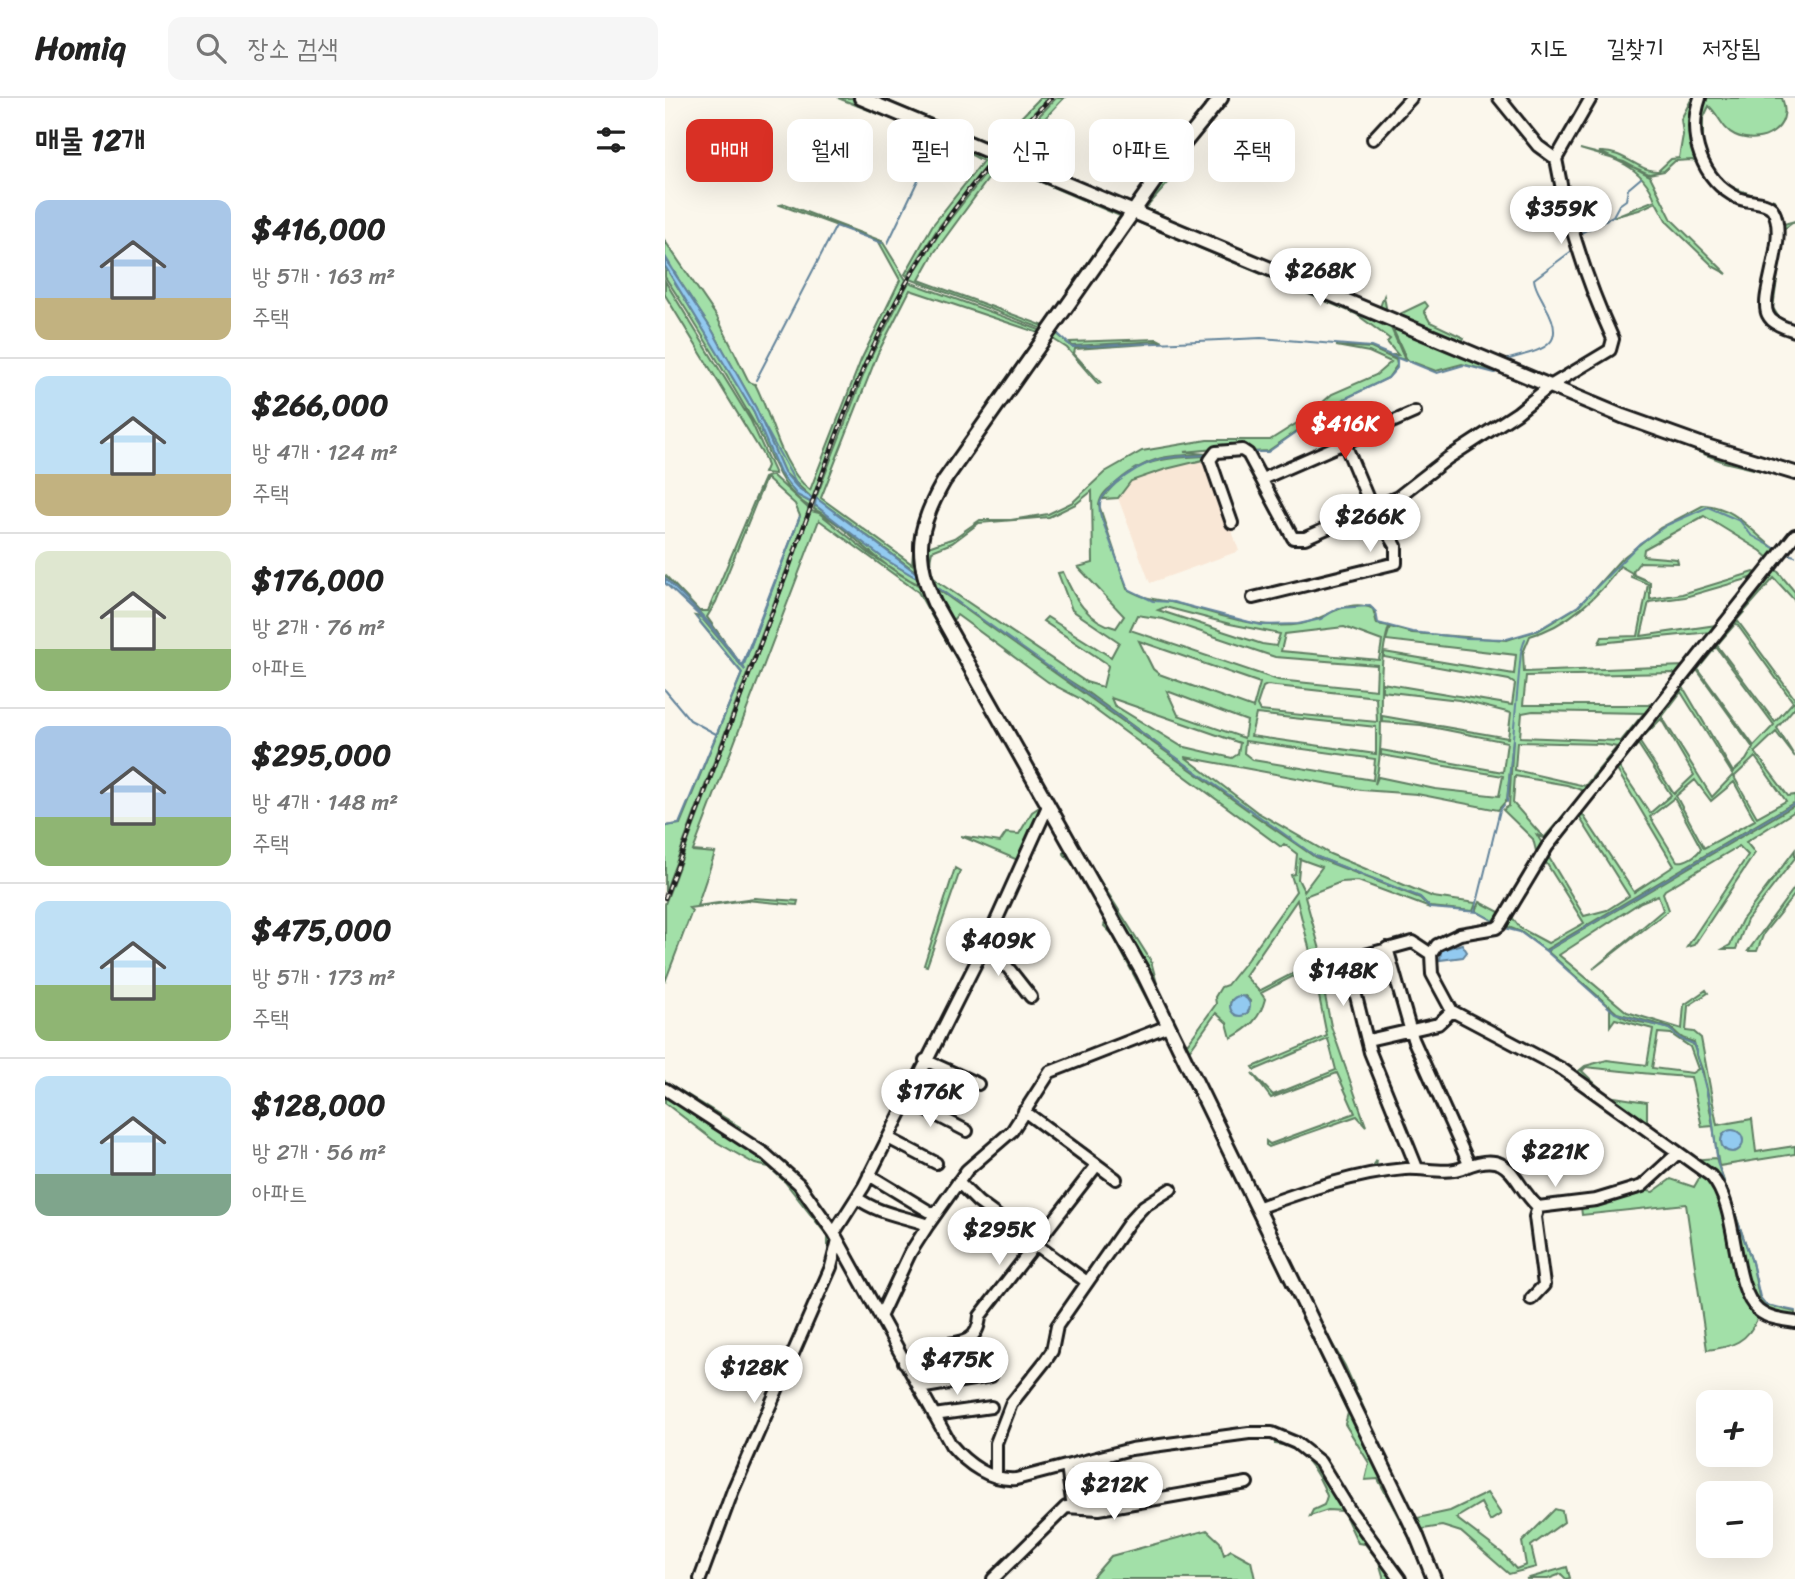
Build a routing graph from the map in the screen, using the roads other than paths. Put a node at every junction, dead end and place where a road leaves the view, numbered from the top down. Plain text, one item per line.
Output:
1 (861, 98) edge
2 (1221, 98) edge
3 (1411, 98) edge
4 (1499, 98) edge
5 (1591, 98) edge
6 (1700, 98) edge
7 (1374, 139) dead end
8 (1556, 159) junction
9 (1133, 213) junction
10 (1795, 331) edge
11 (1550, 386) junction
12 (1415, 412) dead end
13 (1345, 444) junction
14 (1795, 473) edge
15 (1262, 479) junction
16 (1374, 508) junction
17 (1232, 523) dead end
18 (1795, 535) edge
19 (1253, 598) dead end
20 (1048, 806) junction
21 (987, 941) junction
22 (1387, 948) junction
23 (1431, 954) junction
24 (1031, 997) dead end
25 (1452, 1011) junction
26 (1168, 1026) junction
27 (1411, 1029) junction
28 (1368, 1040) junction
29 (925, 1060) junction
30 (978, 1084) dead end
31 (665, 1089) edge
32 (907, 1100) junction
33 (1024, 1111) junction
34 (967, 1131) dead end
35 (888, 1138) junction
36 (1678, 1153) junction
37 (936, 1163) dead end
38 (1097, 1165) junction
39 (1417, 1168) junction
40 (1464, 1168) junction
41 (869, 1175) junction
42 (1116, 1179) dead end
43 (958, 1182) junction
44 (1171, 1189) dead end
45 (857, 1198) junction
46 (1538, 1207) junction
47 (1257, 1208) junction
48 (935, 1215) junction
49 (928, 1225) junction
50 (836, 1237) junction
51 (1036, 1245) junction
52 (1087, 1282) junction
53 (1531, 1298) dead end
54 (880, 1317) junction
55 (1795, 1322) edge
56 (904, 1362) junction
57 (991, 1376) dead end
58 (919, 1388) junction
59 (991, 1407) dead end
60 (934, 1415) junction
61 (1067, 1466) junction
62 (996, 1476) junction
63 (1247, 1483) dead end
64 (1073, 1507) junction
65 (700, 1579) edge
66 (993, 1579) edge
67 (1400, 1579) edge
68 (1434, 1579) edge

1 - 9 main road
2 - 9 main road
3 - 7 street
4 - 8 street
5 - 8 street
6 - 10 street
8 - 11 street
9 - 11 main road
9 - 20 main road
11 - 14 main road
11 - 16 street
12 - 13 street
13 - 15 street
13 - 16 street
15 - 16 street
15 - 17 street
16 - 19 street
18 - 23 street
20 - 21 street
20 - 26 main road
21 - 24 street
21 - 29 street
22 - 23 street
22 - 27 street
22 - 28 street
23 - 25 street
25 - 27 street
25 - 36 street
26 - 33 street
26 - 47 main road
27 - 28 street
27 - 40 street
28 - 39 street
29 - 30 street
29 - 32 street
31 - 50 street
32 - 34 street
32 - 35 street
33 - 38 street
33 - 43 street
35 - 37 street
35 - 41 street
36 - 46 street
36 - 55 street
38 - 42 street
38 - 51 street
39 - 40 street
39 - 47 street
40 - 46 street
41 - 45 street
41 - 48 street
43 - 48 street
43 - 51 street
44 - 52 street
45 - 49 street
45 - 50 street
46 - 53 street
47 - 68 main road
48 - 49 street
49 - 54 street
50 - 54 street
50 - 65 street
51 - 52 street
51 - 56 street
52 - 62 street
54 - 56 street
56 - 58 street
57 - 58 street
58 - 60 street
59 - 60 street
60 - 62 street
61 - 62 street
61 - 64 street
61 - 67 street
63 - 64 street
64 - 66 street

